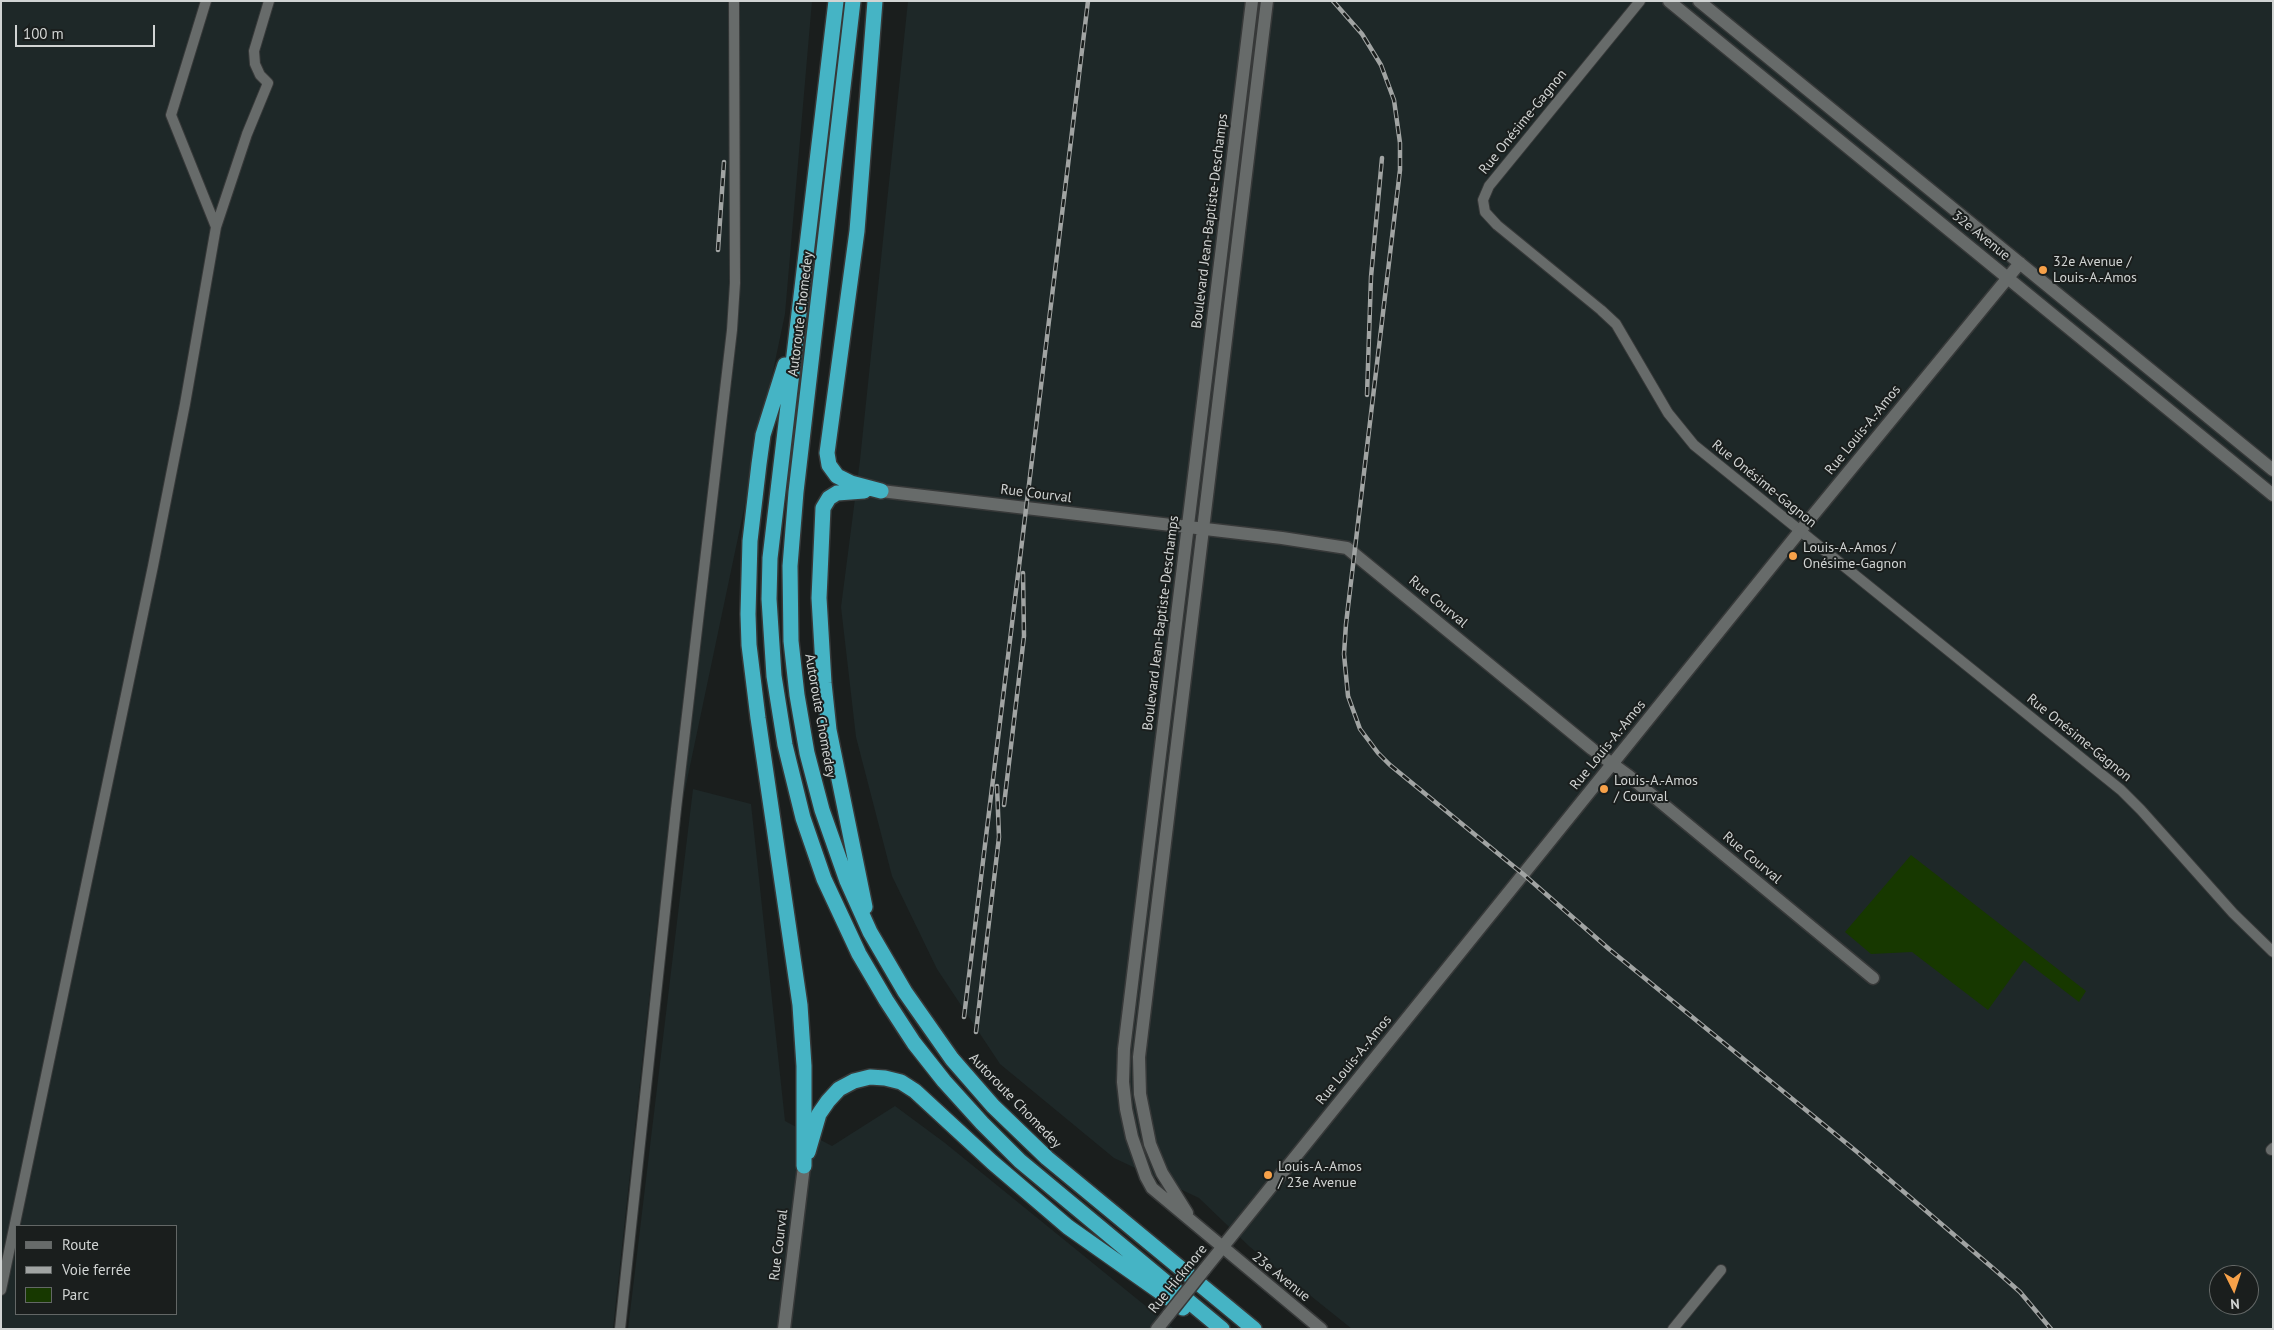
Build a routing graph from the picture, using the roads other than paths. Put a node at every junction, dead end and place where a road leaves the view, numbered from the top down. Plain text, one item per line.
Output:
1 (206, 1) edge
2 (269, 1) edge
3 (734, 1) edge
4 (836, 1) edge
5 (853, 1) edge
6 (876, 1) edge
7 (1252, 1) edge
8 (1267, 1) edge
9 (1640, 1) edge
10 (1669, 1) edge
11 (1699, 1) edge
12 (216, 227) junction
13 (2020, 263) junction
14 (2007, 277) junction
15 (796, 332) junction
16 (1207, 368) junction
17 (1221, 370) junction
18 (2273, 470) edge
19 (881, 491) junction
20 (2273, 495) edge
21 (1188, 527) junction
22 (1202, 529) junction
23 (1800, 531) junction
24 (1612, 764) junction
25 (870, 932) junction
26 (2273, 952) edge
27 (1873, 978) dead end
28 (804, 1166) junction
29 (1195, 1224) junction
30 (1222, 1248) junction
31 (1721, 1270) dead end
32 (1, 1290) edge
33 (620, 1329) edge
34 (784, 1329) edge
35 (1157, 1329) edge
36 (1213, 1329) edge
37 (1222, 1329) edge
38 (1254, 1329) edge
39 (1321, 1329) edge
40 (1673, 1329) edge

1 - 12 street
2 - 12 street
3 - 33 street
4 - 15 highway, Autoroute Chomedey
5 - 25 highway, Autoroute Chomedey
6 - 19 highway
7 - 16 street, Boulevard Jean-Baptiste-Deschamps
8 - 17 street, Boulevard Jean-Baptiste-Deschamps
9 - 23 street, Rue Onésime-Gagnon
10 - 14 street, 32e Avenue
11 - 13 street, 32e Avenue
12 - 32 street
13 - 14 street, Rue Louis-A.-Amos
13 - 18 street, 32e Avenue
14 - 20 street, 32e Avenue
14 - 23 street, Rue Louis-A.-Amos
15 - 28 highway
15 - 37 highway, Autoroute Chomedey
16 - 17 street
16 - 21 street, Boulevard Jean-Baptiste-Deschamps
17 - 22 street, Boulevard Jean-Baptiste-Deschamps
19 - 21 street, Rue Courval
19 - 25 highway
21 - 22 street, Rue Courval
21 - 29 street, Boulevard Jean-Baptiste-Deschamps
22 - 24 street, Rue Courval
22 - 29 street, Boulevard Jean-Baptiste-Deschamps
23 - 24 street, Rue Louis-A.-Amos
23 - 26 street, Rue Onésime-Gagnon
24 - 27 street, Rue Courval
24 - 30 street, Rue Louis-A.-Amos
25 - 38 highway, Autoroute Chomedey
28 - 34 street, Rue Courval
28 - 36 highway
29 - 30 street, Boulevard Jean-Baptiste-Deschamps
30 - 35 street, Rue Hickmore, bridge
30 - 39 street, 23e Avenue
31 - 40 street

